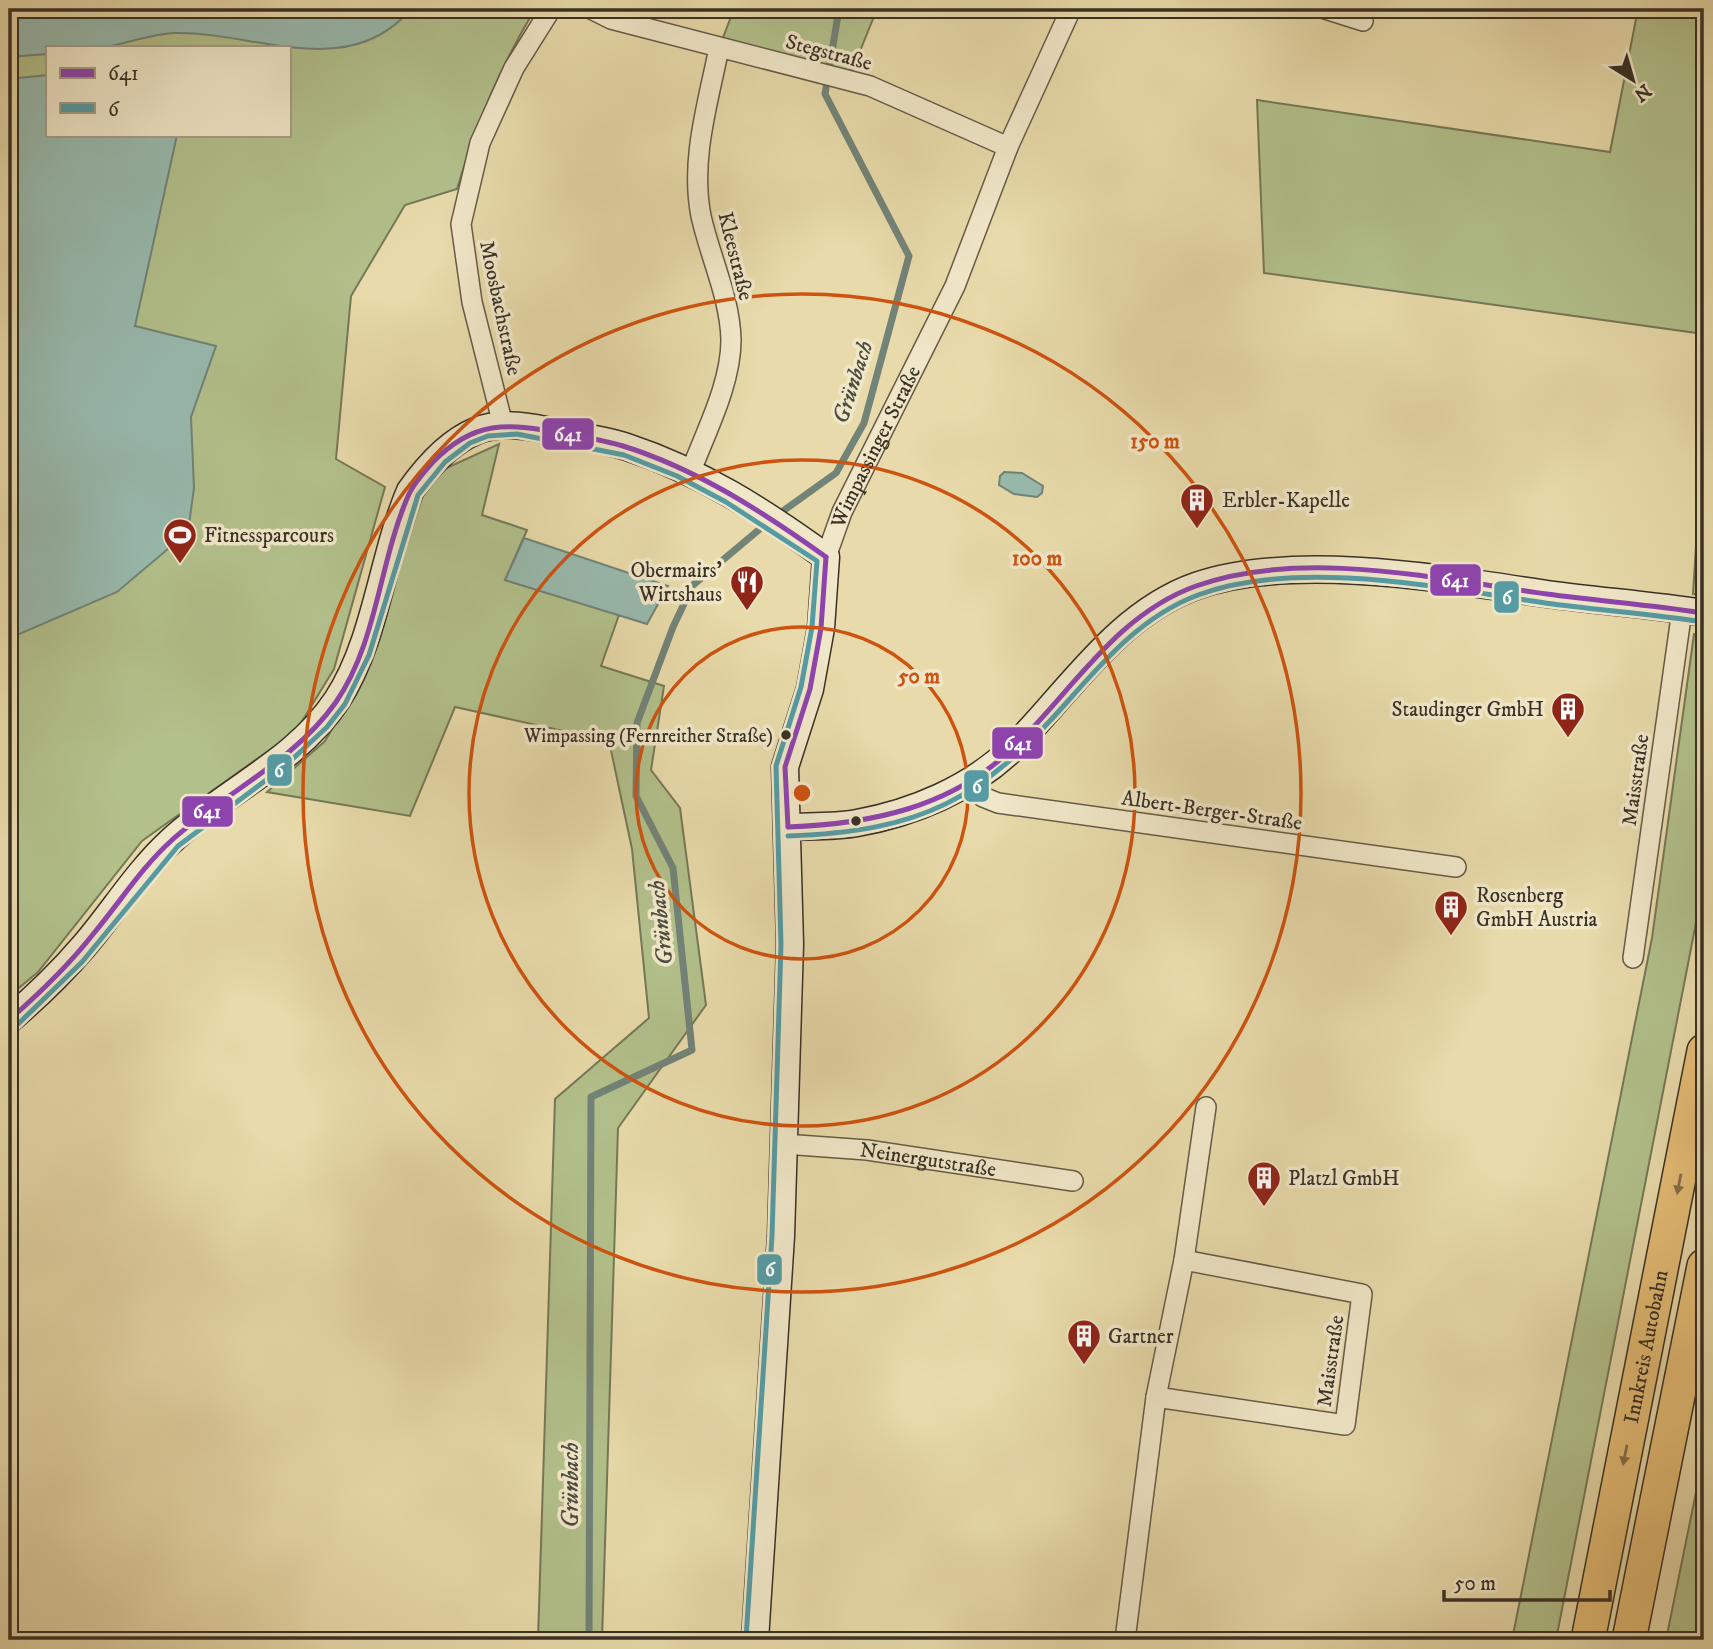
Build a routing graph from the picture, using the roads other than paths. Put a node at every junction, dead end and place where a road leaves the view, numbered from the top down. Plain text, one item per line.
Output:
1 (551, 9) edge
2 (592, 9) edge
3 (1070, 9) edge
4 (1325, 9) edge
5 (1363, 21) dead end
6 (719, 48) junction
7 (1008, 147) junction
8 (503, 425) junction
9 (691, 471) junction
10 (826, 557) junction
11 (1693, 611) edge
12 (970, 782) junction
13 (788, 827) junction
14 (1455, 867) dead end
15 (1633, 957) dead end
16 (9, 1020) edge
17 (1704, 1051) edge
18 (1206, 1107) dead end
19 (784, 1144) junction
20 (1073, 1181) dead end
21 (1184, 1260) junction
22 (1704, 1266) edge
23 (1156, 1397) junction
24 (755, 1640) edge
25 (1125, 1640) edge
26 (1588, 1640) edge
27 (1629, 1640) edge

1 - 8 street, Moosbachstraße
2 - 6 street, Stegstraße
3 - 7 street, Wimpassinger Straße
4 - 5 street
6 - 7 street, Stegstraße
6 - 9 street, Kleestraße
7 - 10 street, Wimpassinger Straße
8 - 9 street, Wimpassinger Straße
8 - 16 street, Wimpassinger Straße
9 - 10 street, Wimpassinger Straße
10 - 13 street
11 - 12 street
11 - 15 street, Maisstraße
12 - 13 street
12 - 14 street, Albert-Berger-Straße
13 - 19 street
17 -> 26 highway, Innkreis Autobahn
18 - 21 street
19 - 20 street, Neinergutstraße
19 - 24 street
21 - 23 street
21 - 23 street, Maisstraße
22 - 27 highway, Innkreis Autobahn
23 - 25 street

